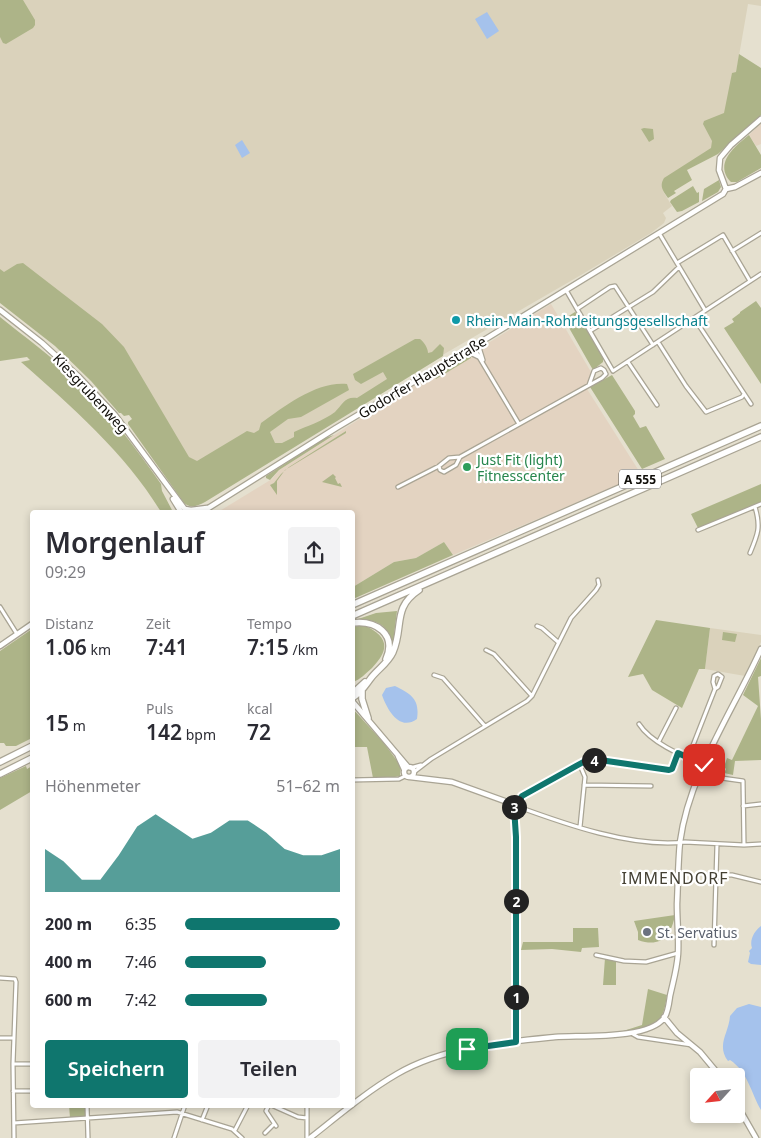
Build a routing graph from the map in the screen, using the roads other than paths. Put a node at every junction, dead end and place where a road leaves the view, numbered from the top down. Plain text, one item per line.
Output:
1 (761, 118) edge
2 (761, 172) edge
3 (726, 189) junction
4 (659, 233) junction
5 (761, 234) edge
6 (732, 252) junction
7 (677, 262) junction
8 (679, 267) junction
9 (761, 274) edge
10 (750, 281) junction
11 (566, 290) junction
12 (629, 307) junction
13 (577, 309) junction
14 (0, 310) edge
15 (705, 310) junction
16 (694, 318) junction
17 (590, 331) junction
18 (658, 342) junction
19 (478, 344) junction
20 (653, 345) junction
21 (473, 347) junction
22 (462, 353) junction
23 (478, 356) junction
24 (628, 362) junction
25 (484, 363) junction
26 (589, 385) junction
27 (744, 394) junction
28 (751, 404) dead end
29 (657, 405) dead end
30 (519, 424) junction
31 (761, 426) edge
32 (761, 437) edge
33 (460, 458) junction
34 (439, 466) junction
35 (399, 487) dead end
36 (761, 504) edge
37 (211, 507) junction
38 (755, 507) junction
39 (181, 510) edge
40 (191, 510) edge
41 (206, 510) edge
42 (208, 510) edge
43 (698, 530) dead end
44 (750, 554) dead end
45 (435, 580) junction
46 (598, 580) dead end
47 (355, 604) edge
48 (0, 607) edge
49 (355, 615) edge
50 (355, 623) edge
51 (30, 625) edge
52 (537, 626) dead end
53 (17, 634) junction
54 (558, 642) junction
55 (0, 646) edge
56 (761, 649) edge
57 (486, 650) dead end
58 (381, 668) junction
59 (434, 675) dead end
60 (355, 688) edge
61 (361, 688) junction
62 (715, 689) dead end
63 (355, 692) edge
64 (355, 696) edge
65 (532, 696) junction
66 (355, 703) edge
67 (676, 708) dead end
68 (368, 718) junction
69 (639, 724) dead end
70 (485, 726) junction
71 (659, 742) junction
72 (30, 747) edge
73 (678, 753) junction
74 (688, 758) junction
75 (30, 759) edge
76 (0, 762) edge
77 (579, 763) junction
78 (704, 765) junction
79 (410, 771) junction
80 (0, 774) edge
81 (700, 775) junction
82 (405, 776) joint
83 (355, 780) edge
84 (584, 785) junction
85 (651, 786) dead end
86 (761, 804) edge
87 (515, 806) junction
88 (743, 806) junction
89 (580, 827) junction
90 (680, 842) junction
91 (717, 844) junction
92 (761, 844) edge
93 (744, 845) junction
94 (717, 876) junction
95 (761, 882) edge
96 (714, 945) dead end
97 (678, 953) junction
98 (596, 956) dead end
99 (0, 978) edge
100 (664, 1017) junction
101 (631, 1033) junction
102 (0, 1038) edge
103 (14, 1038) junction
104 (516, 1042) junction
105 (693, 1045) junction
106 (13, 1064) junction
107 (30, 1064) edge
108 (713, 1068) edge
109 (13, 1091) junction
110 (30, 1091) edge
111 (355, 1103) edge
112 (87, 1108) edge
113 (183, 1108) edge
114 (207, 1108) edge
115 (246, 1108) edge
116 (268, 1108) edge
117 (277, 1108) edge
118 (307, 1108) edge
119 (349, 1108) edge
120 (182, 1113) junction
121 (307, 1118) junction
122 (87, 1119) junction
123 (745, 1119) edge
124 (202, 1120) junction
125 (14, 1123) junction
126 (235, 1130) junction
127 (265, 1134) dead end
128 (14, 1138) edge
129 (88, 1138) edge
130 (174, 1138) edge
131 (242, 1138) edge
132 (308, 1138) edge
133 (756, 1138) edge

1 - 3 street
2 - 3 street, Godorfer Hauptstraße
3 - 4 street, Godorfer Hauptstraße
4 - 7 street
4 - 11 street, Godorfer Hauptstraße
5 - 6 street
6 - 7 street
6 - 10 street
7 - 8 street
8 - 12 street
8 - 15 street
9 - 10 street
10 - 15 street
11 - 13 street
11 - 19 street, Godorfer Hauptstraße
12 - 13 street
12 - 17 street
12 - 20 street
13 - 17 street
14 - 39 street, Kiesgrubenweg
15 - 16 street
16 - 18 street
16 - 27 street
17 - 24 street
18 - 20 street
18 - 27 street
19 - 21 street, Godorfer Hauptstraße
19 - 25 street
20 - 24 street
21 - 22 street, Godorfer Hauptstraße
21 - 23 street
22 - 23 street
22 - 37 street, Godorfer Hauptstraße
23 - 25 street
24 - 29 street
25 - 30 street
26 - 26 street
26 - 30 street
27 - 28 street
30 - 33 street
31 - 47 highway, A 555
32 - 45 highway, A 555
33 - 34 street
33 - 34 street
34 - 35 street
36 - 38 street
37 - 40 street, Kiesgrubenweg
37 - 41 street, Godorfer Hauptstraße
37 - 42 street, Godorfer Hauptstraße
38 - 43 street
38 - 44 street
45 - 49 highway, A 555
45 - 58 highway
46 - 54 street
48 - 53 street
50 - 58 highway
51 - 53 street
52 - 54 street
53 - 55 street
54 - 65 street
56 - 78 street
57 - 65 street
58 - 61 highway
59 - 70 street
60 - 61 highway
61 - 63 highway
61 - 64 highway
61 - 68 highway
62 - 74 street
65 - 70 street
66 - 68 street
67 - 71 street
68 - 79 street
69 - 71 street
70 - 79 street
71 - 73 street
72 - 76 highway
73 - 74 street
73 - 77 street
74 - 78 street
75 - 80 highway
77 - 84 street
77 - 87 street
78 - 81 street
79 - 82 street
79 - 87 street
81 - 88 street
81 - 90 street
82 - 83 street
84 - 85 street
84 - 89 street
86 - 88 street
87 - 89 street
87 - 104 street
88 - 93 street
89 - 90 street
90 - 91 street
90 - 97 street
91 - 93 street
91 - 94 street
92 - 93 street
94 - 95 street
94 - 96 street
97 - 98 street
97 - 100 street
99 - 103 street
100 - 101 street
100 - 105 street
101 - 104 street
101 - 105 street
102 - 103 street
103 - 106 street
104 - 111 street
105 - 108 street
106 - 107 street
106 - 109 street
109 - 110 street
109 - 125 street
112 - 122 street
113 - 120 street
114 - 124 street
115 - 126 street
116 - 127 street
117 - 121 street
118 - 121 street
119 - 132 street
120 - 122 street
120 - 124 street
120 - 130 street
121 - 132 street
122 - 125 street
122 - 129 street
123 - 133 street
124 - 126 street
125 - 128 street
126 - 131 street

